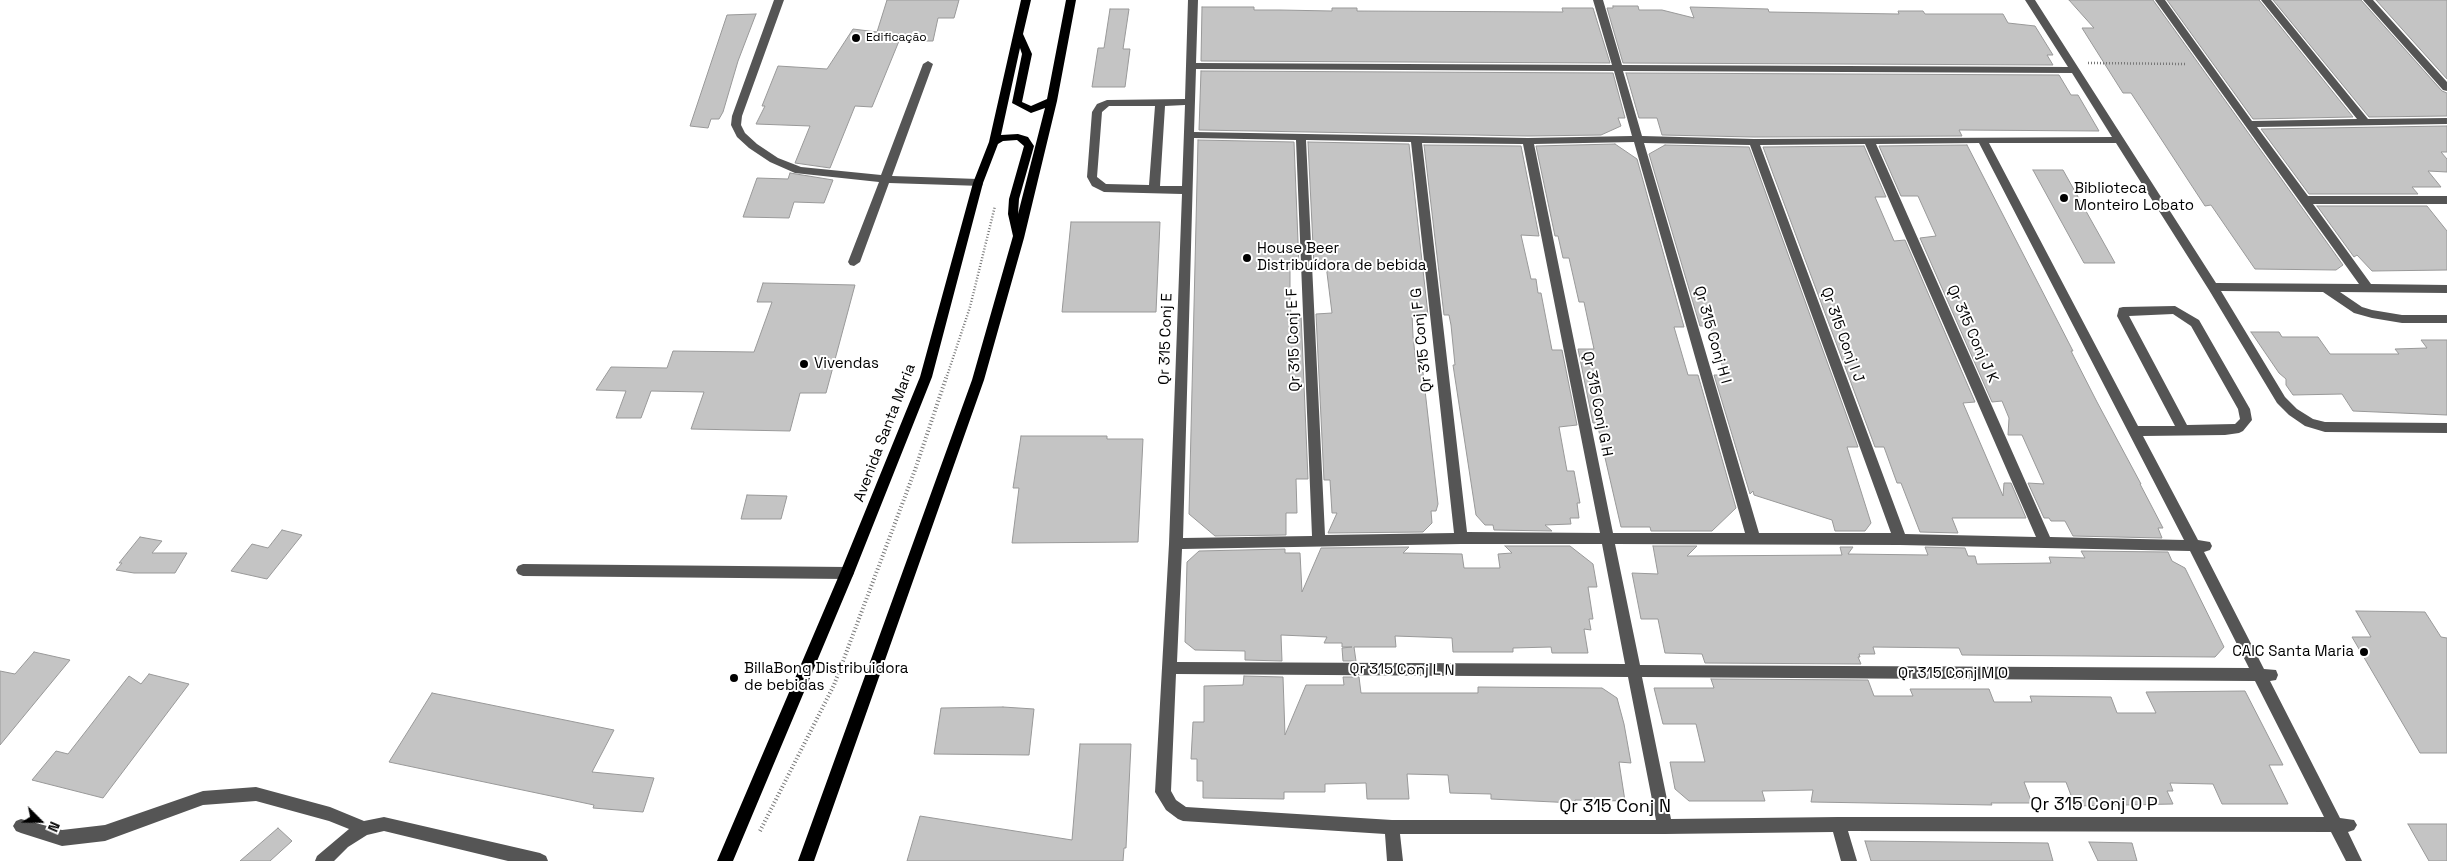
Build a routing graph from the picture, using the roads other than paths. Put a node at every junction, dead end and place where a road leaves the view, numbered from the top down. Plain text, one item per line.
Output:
1 (779, 0) edge
2 (1026, 0) edge
3 (1071, 0) edge
4 (1194, 0) edge
5 (1598, 0) edge
6 (2030, 0) edge
7 (2160, 0) edge
8 (2266, 0) edge
9 (2368, 0) edge
10 (1020, 36) junction
11 (928, 64) dead end
12 (1193, 66) junction
13 (2072, 67) junction
14 (1617, 68) junction
15 (2447, 88) edge
16 (1052, 101) junction
17 (1160, 102) junction
18 (1191, 102) junction
19 (2447, 121) edge
20 (2364, 122) junction
21 (2251, 124) junction
22 (1190, 134) junction
23 (1301, 138) junction
24 (1416, 138) junction
25 (1639, 139) junction
26 (1982, 140) junction
27 (2117, 140) junction
28 (1528, 141) junction
29 (1869, 141) junction
30 (994, 142) junction
31 (1754, 142) junction
32 (885, 179) junction
33 (978, 183) junction
34 (1154, 189) junction
35 (1187, 190) junction
36 (2304, 200) junction
37 (2447, 200) edge
38 (1018, 238) junction
39 (854, 262) dead end
40 (2213, 287) junction
41 (2324, 288) junction
42 (2368, 288) junction
43 (2447, 288) edge
44 (2447, 319) edge
45 (2447, 428) edge
46 (2183, 429) junction
47 (2134, 431) junction
48 (1460, 538) junction
49 (1607, 539) junction
50 (1900, 539) junction
51 (1318, 540) junction
52 (1754, 540) junction
53 (2045, 541) junction
54 (1176, 544) junction
55 (2199, 546) junction
56 (523, 570) dead end
57 (847, 573) junction
58 (1170, 668) junction
59 (1634, 672) junction
60 (2265, 675) junction
61 (1838, 824) junction
62 (2342, 825) junction
63 (20, 826) dead end
64 (1392, 827) junction
65 (1666, 827) junction
66 (364, 828) junction
67 (323, 861) edge
68 (540, 861) edge
69 (725, 861) edge
70 (806, 861) edge
71 (1395, 861) edge
72 (1849, 861) edge
73 (2354, 861) edge

1 - 32 street
2 - 10 main road, Avenida Santa Maria
3 - 16 main road
4 - 12 street, Qr 315 Conj E
5 - 14 street, Qr 315 Conj H I
6 - 13 street
7 - 21 street
8 - 20 street
9 - 15 street
10 - 16 main road
10 - 30 main road, Avenida Santa Maria
11 - 32 street
12 - 14 street
12 - 18 street, Qr 315 Conj E
13 - 14 street
13 - 27 street
14 - 25 street, Qr 315 Conj H I
16 - 38 main road
17 - 18 street
17 - 34 street
17 - 34 street
18 - 22 street, Qr 315 Conj E
19 - 20 street
20 - 21 street
21 - 36 street
22 - 23 street
22 - 35 street, Qr 315 Conj E
23 - 24 street
23 - 51 street, Qr 315 Conj E F
24 - 28 street
24 - 48 street, Qr 315 Conj F G
25 - 28 street
25 - 31 street
25 - 52 street, Qr 315 Conj H I
26 - 27 street
26 - 29 street
26 - 47 street
27 - 40 street
28 - 49 street, Qr 315 Conj G H
29 - 31 street
29 - 53 street, Qr 315 Conj J K
30 - 33 main road, Avenida Santa Maria
30 - 38 main road
31 - 50 street, Qr 315 Conj I J
32 - 33 street
32 - 39 street
33 - 57 main road, Avenida Santa Maria
34 - 35 street
35 - 54 street, Qr 315 Conj E
36 - 37 street
36 - 42 street
38 - 70 main road
40 - 41 street
40 - 45 street
41 - 42 street
41 - 44 street
42 - 43 street
46 - 46 street
46 - 47 street
47 - 55 street
48 - 49 street
48 - 51 street
49 - 52 street
49 - 59 street, Qr 315 Conj G H
50 - 52 street
50 - 53 street
51 - 54 street
53 - 55 street
54 - 58 street, Qr 315 Conj E
55 - 60 street
56 - 57 street
57 - 69 main road, Avenida Santa Maria
58 - 59 street, Qr 315 Conj L N
58 - 64 street, Qr 315 Conj N
59 - 60 street, Qr 315 Conj M O
59 - 65 street, Qr 315 Conj G H
60 - 62 street
61 - 62 street, Qr 315 Conj O P
61 - 65 street, Qr 315 Conj N
61 - 72 street
62 - 73 street
63 - 66 street
64 - 65 street, Qr 315 Conj N
64 - 71 street
66 - 67 street
66 - 68 street

